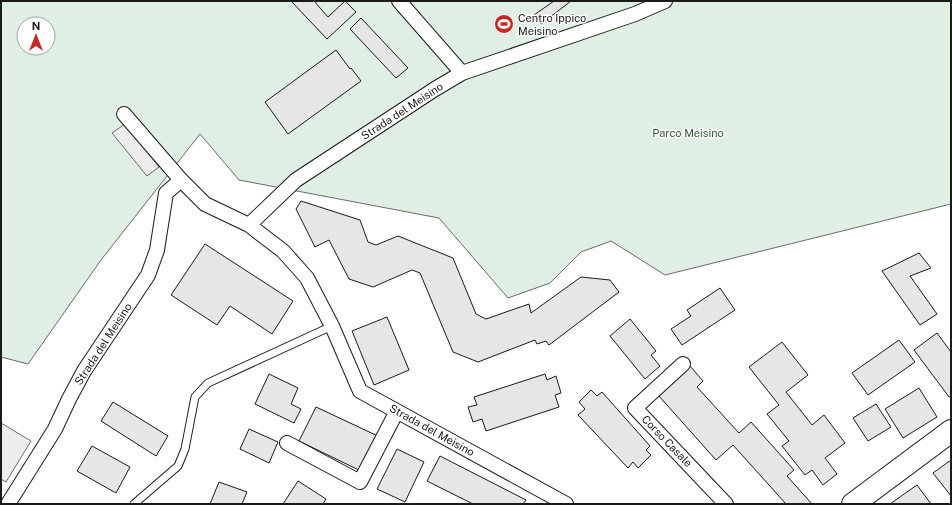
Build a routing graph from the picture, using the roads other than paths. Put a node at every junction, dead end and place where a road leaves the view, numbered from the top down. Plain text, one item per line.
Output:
1 (399, 1) edge
2 (665, 1) edge
3 (462, 72) junction
4 (124, 114) dead end
5 (181, 180) junction
6 (249, 225) junction
7 (332, 326) junction
8 (683, 364) dead end
9 (397, 411) junction
10 (951, 431) edge
11 (287, 443) dead end
12 (8, 504) edge
13 (134, 504) edge
14 (566, 504) edge
15 (726, 504) edge
16 (853, 504) edge

1 - 3 street
2 - 3 street, Strada del Meisino
3 - 6 street, Strada del Meisino
4 - 5 street, Strada del Meisino
5 - 6 street, Strada del Meisino
5 - 12 street, Strada del Meisino
6 - 7 street, Strada del Meisino
7 - 9 street, Strada del Meisino
7 - 13 lane
8 - 15 street, Corso Casale
9 - 11 street
9 - 14 street, Strada del Meisino
10 - 16 main road

